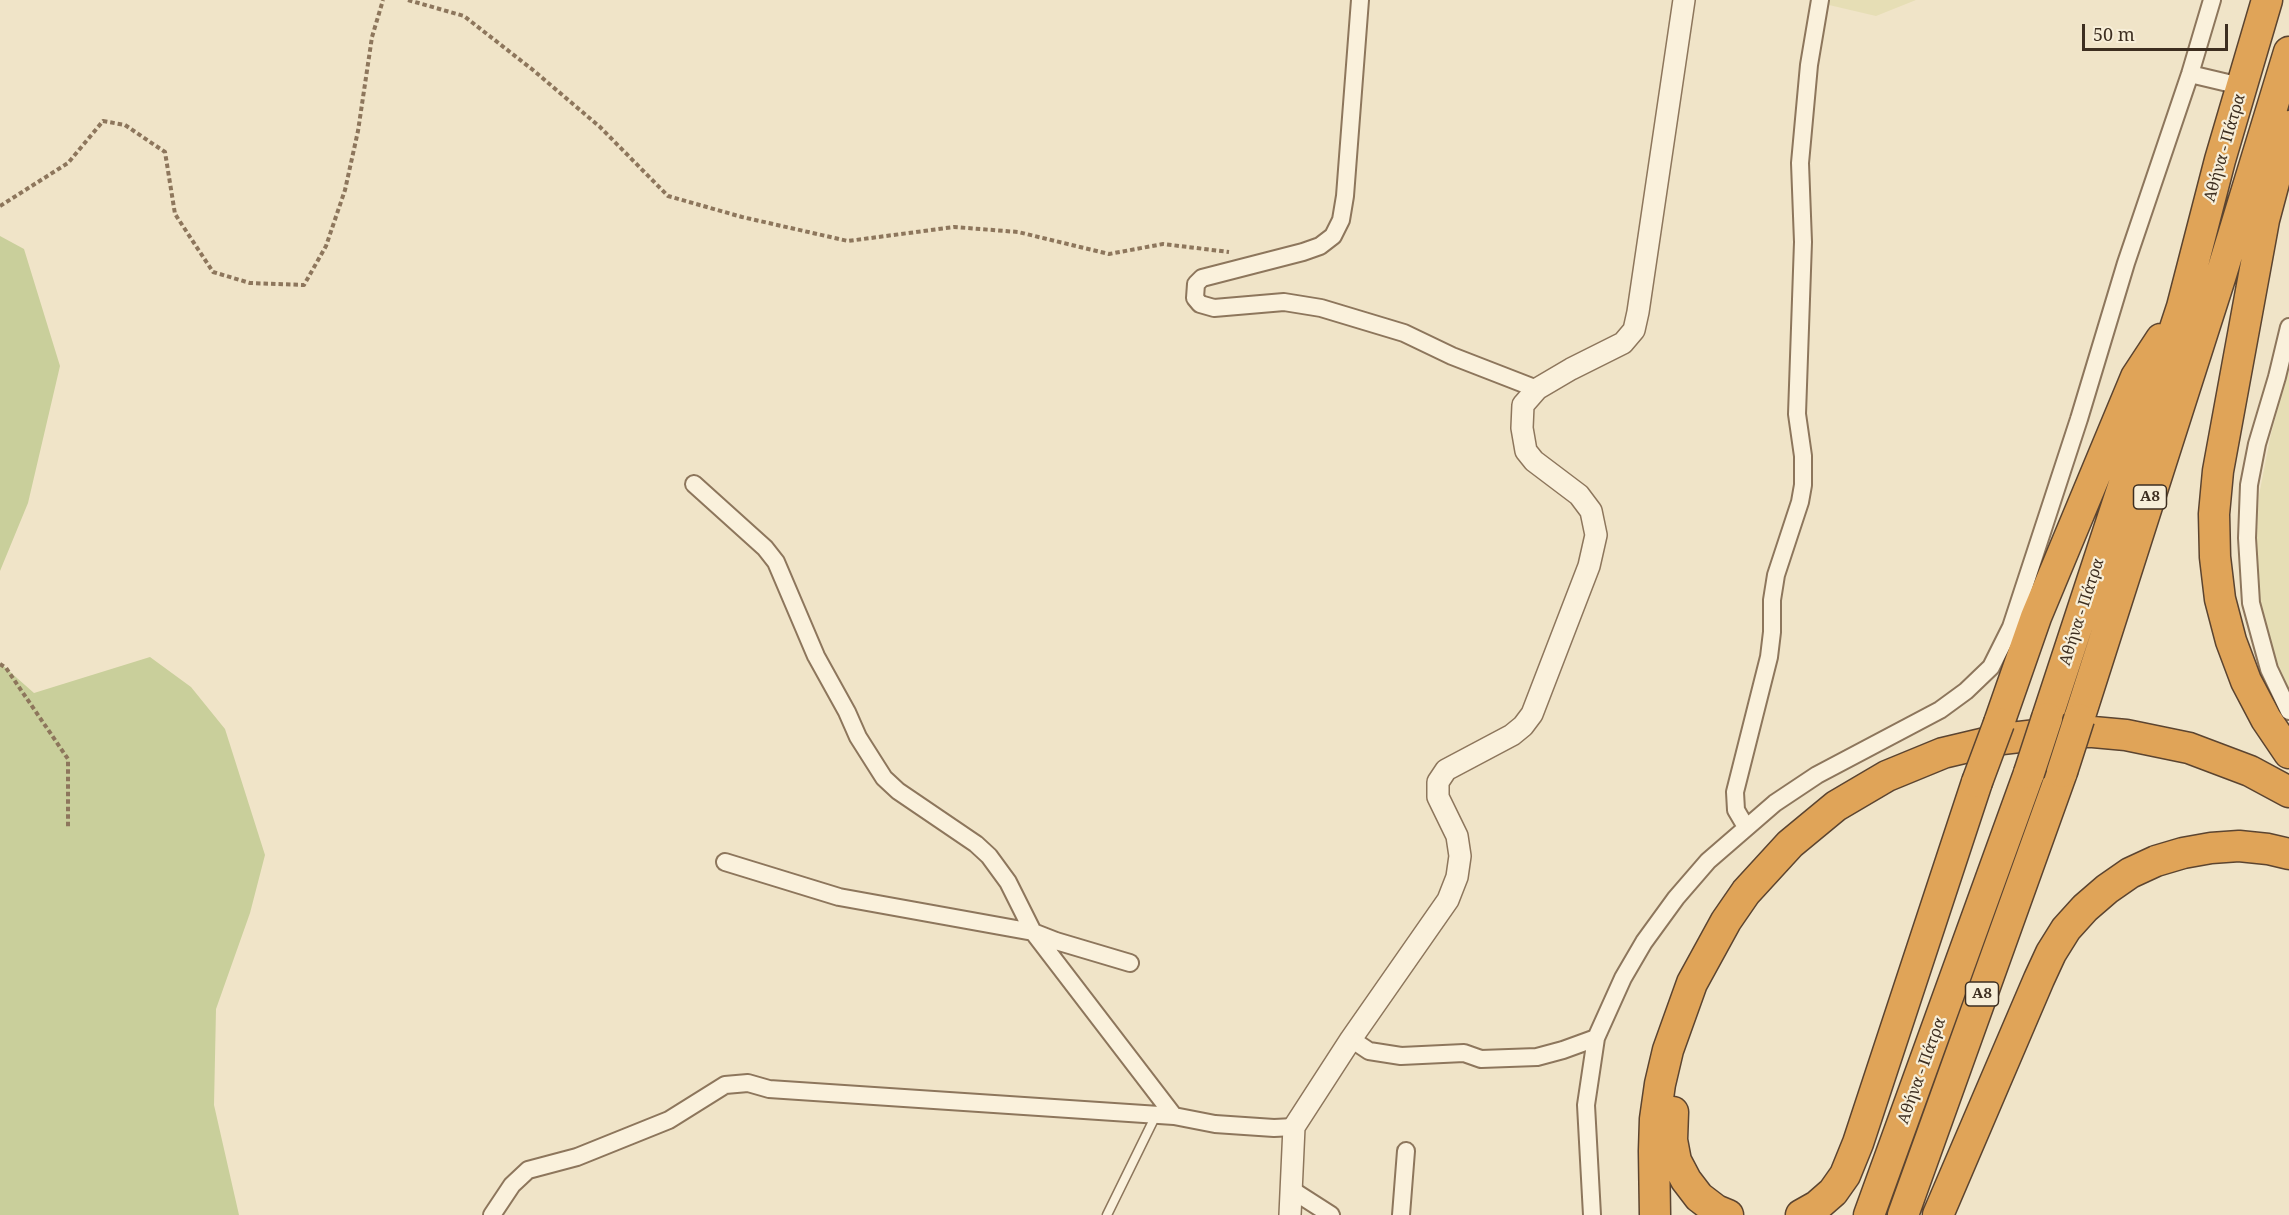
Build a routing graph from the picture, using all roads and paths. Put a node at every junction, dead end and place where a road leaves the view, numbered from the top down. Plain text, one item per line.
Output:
1 (383, 0) edge
2 (408, 0) edge
3 (1360, 0) edge
4 (1684, 0) edge
5 (1820, 0) edge
6 (2212, 0) edge
7 (2267, 0) edge
8 (2289, 52) edge
9 (2190, 74) junction
10 (2228, 83) dead end
11 (2289, 126) edge
12 (0, 206) edge
13 (1233, 253) dead end
14 (2182, 307) junction
15 (2289, 327) edge
16 (1537, 389) junction
17 (694, 484) dead end
18 (0, 664) edge
19 (2289, 711) edge
20 (2289, 753) edge
21 (2289, 792) edge
22 (2289, 812) edge
23 (68, 827) dead end
24 (1746, 827) junction
25 (2289, 854) edge
26 (725, 862) dead end
27 (1034, 932) junction
28 (1130, 963) dead end
29 (1596, 1038) junction
30 (1351, 1039) junction
31 (1156, 1115) junction
32 (1174, 1116) junction
33 (1294, 1127) junction
34 (1406, 1151) dead end
35 (1292, 1190) junction
36 (492, 1215) edge
37 (1107, 1215) edge
38 (1290, 1215) edge
39 (1330, 1215) edge
40 (1401, 1215) edge
41 (1592, 1215) edge
42 (1655, 1215) edge
43 (1728, 1215) edge
44 (1801, 1215) edge
45 (1869, 1215) edge
46 (1903, 1215) edge
47 (1938, 1215) edge

1 - 12 path
2 - 13 path
3 - 16 street
4 - 16 street
5 - 24 street
6 - 9 street
7 - 14 highway, Αθήνα - Πάτρα / Α8
8 - 46 highway, Αθήνα - Πάτρα / Α8, bridge
9 - 10 street
9 - 24 street
11 - 20 highway
14 - 44 highway, bridge
14 - 45 highway, Αθήνα - Πάτρα / Α8, bridge
15 - 19 street
16 - 30 street
17 - 27 street
18 - 23 path
21 - 42 highway
22 - 43 highway
24 - 29 street
25 - 47 highway
26 - 27 street
27 - 28 street
27 - 32 street
29 - 30 street
29 - 41 street
30 - 33 street
31 - 32 street
31 - 36 street
31 - 37 lane
32 - 33 street
33 - 35 street
34 - 40 street
35 - 38 street
35 - 39 street

